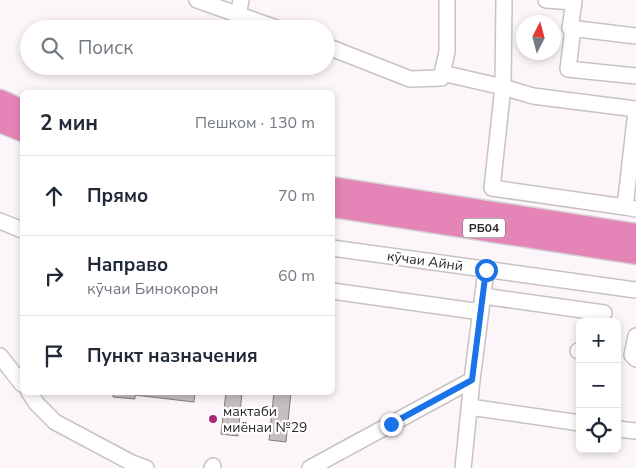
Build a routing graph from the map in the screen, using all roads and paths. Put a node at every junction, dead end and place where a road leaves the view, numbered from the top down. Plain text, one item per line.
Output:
1 (197, 0) edge
2 (447, 0) edge
3 (504, 0) edge
4 (546, 0) edge
5 (239, 7) edge
6 (263, 20) edge
7 (573, 28) junction
8 (636, 36) edge
9 (335, 50) edge
10 (442, 73) junction
11 (636, 76) edge
12 (503, 87) junction
13 (0, 101) edge
14 (20, 110) edge
15 (636, 110) edge
16 (0, 120) edge
17 (20, 129) edge
18 (335, 188) edge
19 (335, 206) edge
20 (631, 208) edge
21 (0, 220) edge
22 (20, 229) edge
23 (636, 235) edge
24 (335, 248) edge
25 (636, 253) edge
26 (486, 270) junction
27 (636, 290) edge
28 (335, 291) edge
29 (483, 296) junction
30 (481, 312) junction
31 (604, 313) dead end
32 (636, 336) edge
33 (0, 356) edge
34 (628, 356) edge
35 (472, 380) junction
36 (20, 381) edge
37 (31, 395) edge
38 (470, 407) junction
39 (576, 422) edge
40 (621, 429) edge
41 (636, 431) edge
42 (146, 468) edge
43 (310, 468) edge
44 (463, 468) edge

1 - 5 street
2 - 10 street
3 - 12 street
4 - 7 street
5 - 6 street
7 - 8 street
7 - 11 street
9 - 10 street
10 - 12 street
12 - 15 street
12 - 20 street
13 - 14 highway
15 - 20 street
16 - 17 highway
18 - 23 highway, РБ04
19 - 25 highway, РБ04
21 - 22 street
24 - 26 street, кӯчаи Айнӣ
26 - 27 street, кӯчаи Айнӣ
26 - 29 street
28 - 30 street
29 - 30 street
29 - 31 street
30 - 35 street
32 - 34 street
33 - 36 street
35 - 38 street
35 - 43 street
37 - 42 street
38 - 39 street
38 - 44 street
40 - 41 street

